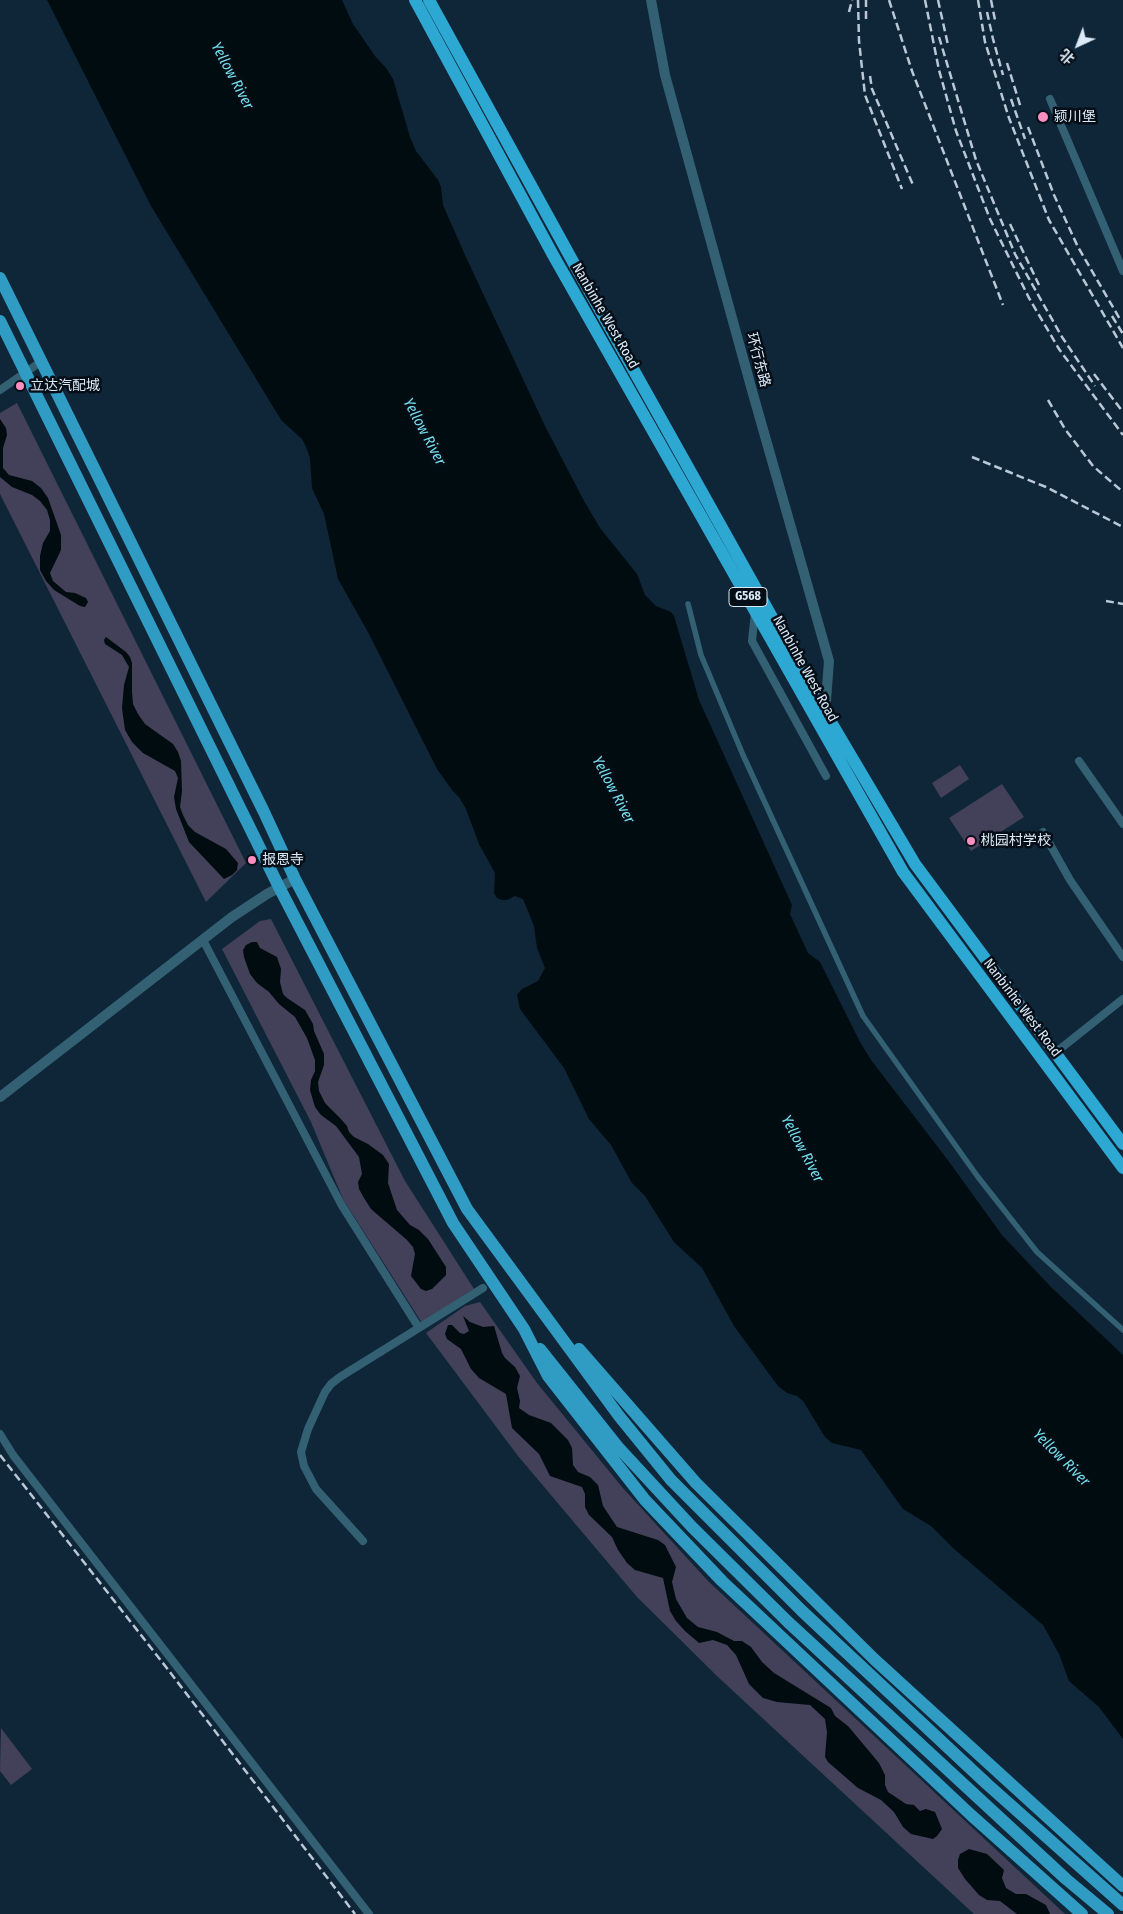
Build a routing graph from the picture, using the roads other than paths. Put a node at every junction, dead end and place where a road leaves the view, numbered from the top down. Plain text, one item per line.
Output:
1 (415, 0) edge
2 (430, 0) edge
3 (651, 0) edge
4 (1050, 99) dead end
5 (1123, 271) edge
6 (0, 278) edge
7 (0, 321) edge
8 (42, 361) junction
9 (27, 373) junction
10 (0, 390) edge
11 (688, 604) dead end
12 (756, 610) junction
13 (825, 712) junction
14 (818, 725) junction
15 (1079, 761) dead end
16 (826, 776) dead end
17 (1123, 824) edge
18 (1043, 832) dead end
19 (295, 879) junction
20 (279, 887) junction
21 (203, 940) junction
22 (1123, 957) edge
23 (1123, 999) edge
24 (1055, 1053) junction
25 (0, 1097) edge
26 (1123, 1144) edge
27 (1123, 1168) edge
28 (510, 1268) junction
29 (483, 1288) dead end
30 (418, 1328) junction
31 (524, 1329) junction
32 (1123, 1330) edge
33 (0, 1434) edge
34 (363, 1541) dead end
35 (1123, 1886) edge
36 (1123, 1905) edge
37 (368, 1914) edge
38 (1082, 1914) edge
39 (1108, 1914) edge

1 - 12 highway, Nanbinhe West Road / G568
2 - 13 highway, Nanbinhe West Road / G568
3 - 13 street, 环行东路
4 - 5 street
6 - 8 main road
7 - 9 main road
8 - 9 street
8 - 19 main road
9 - 10 street
9 - 20 main road
11 - 32 street
12 - 14 highway, Nanbinhe West Road / G568
12 - 16 street
13 - 14 street, 环行东路
13 - 24 highway, Nanbinhe West Road / G568
14 - 27 highway, Nanbinhe West Road / G568
15 - 17 street
18 - 22 street
19 - 20 street
19 - 28 main road
20 - 21 street
20 - 31 main road
21 - 25 street
21 - 30 street
23 - 24 street
24 - 26 highway, Nanbinhe West Road / G568
28 - 35 main road
28 - 36 main road
29 - 30 street
30 - 34 street
31 - 38 main road
31 - 39 main road
33 - 37 street

